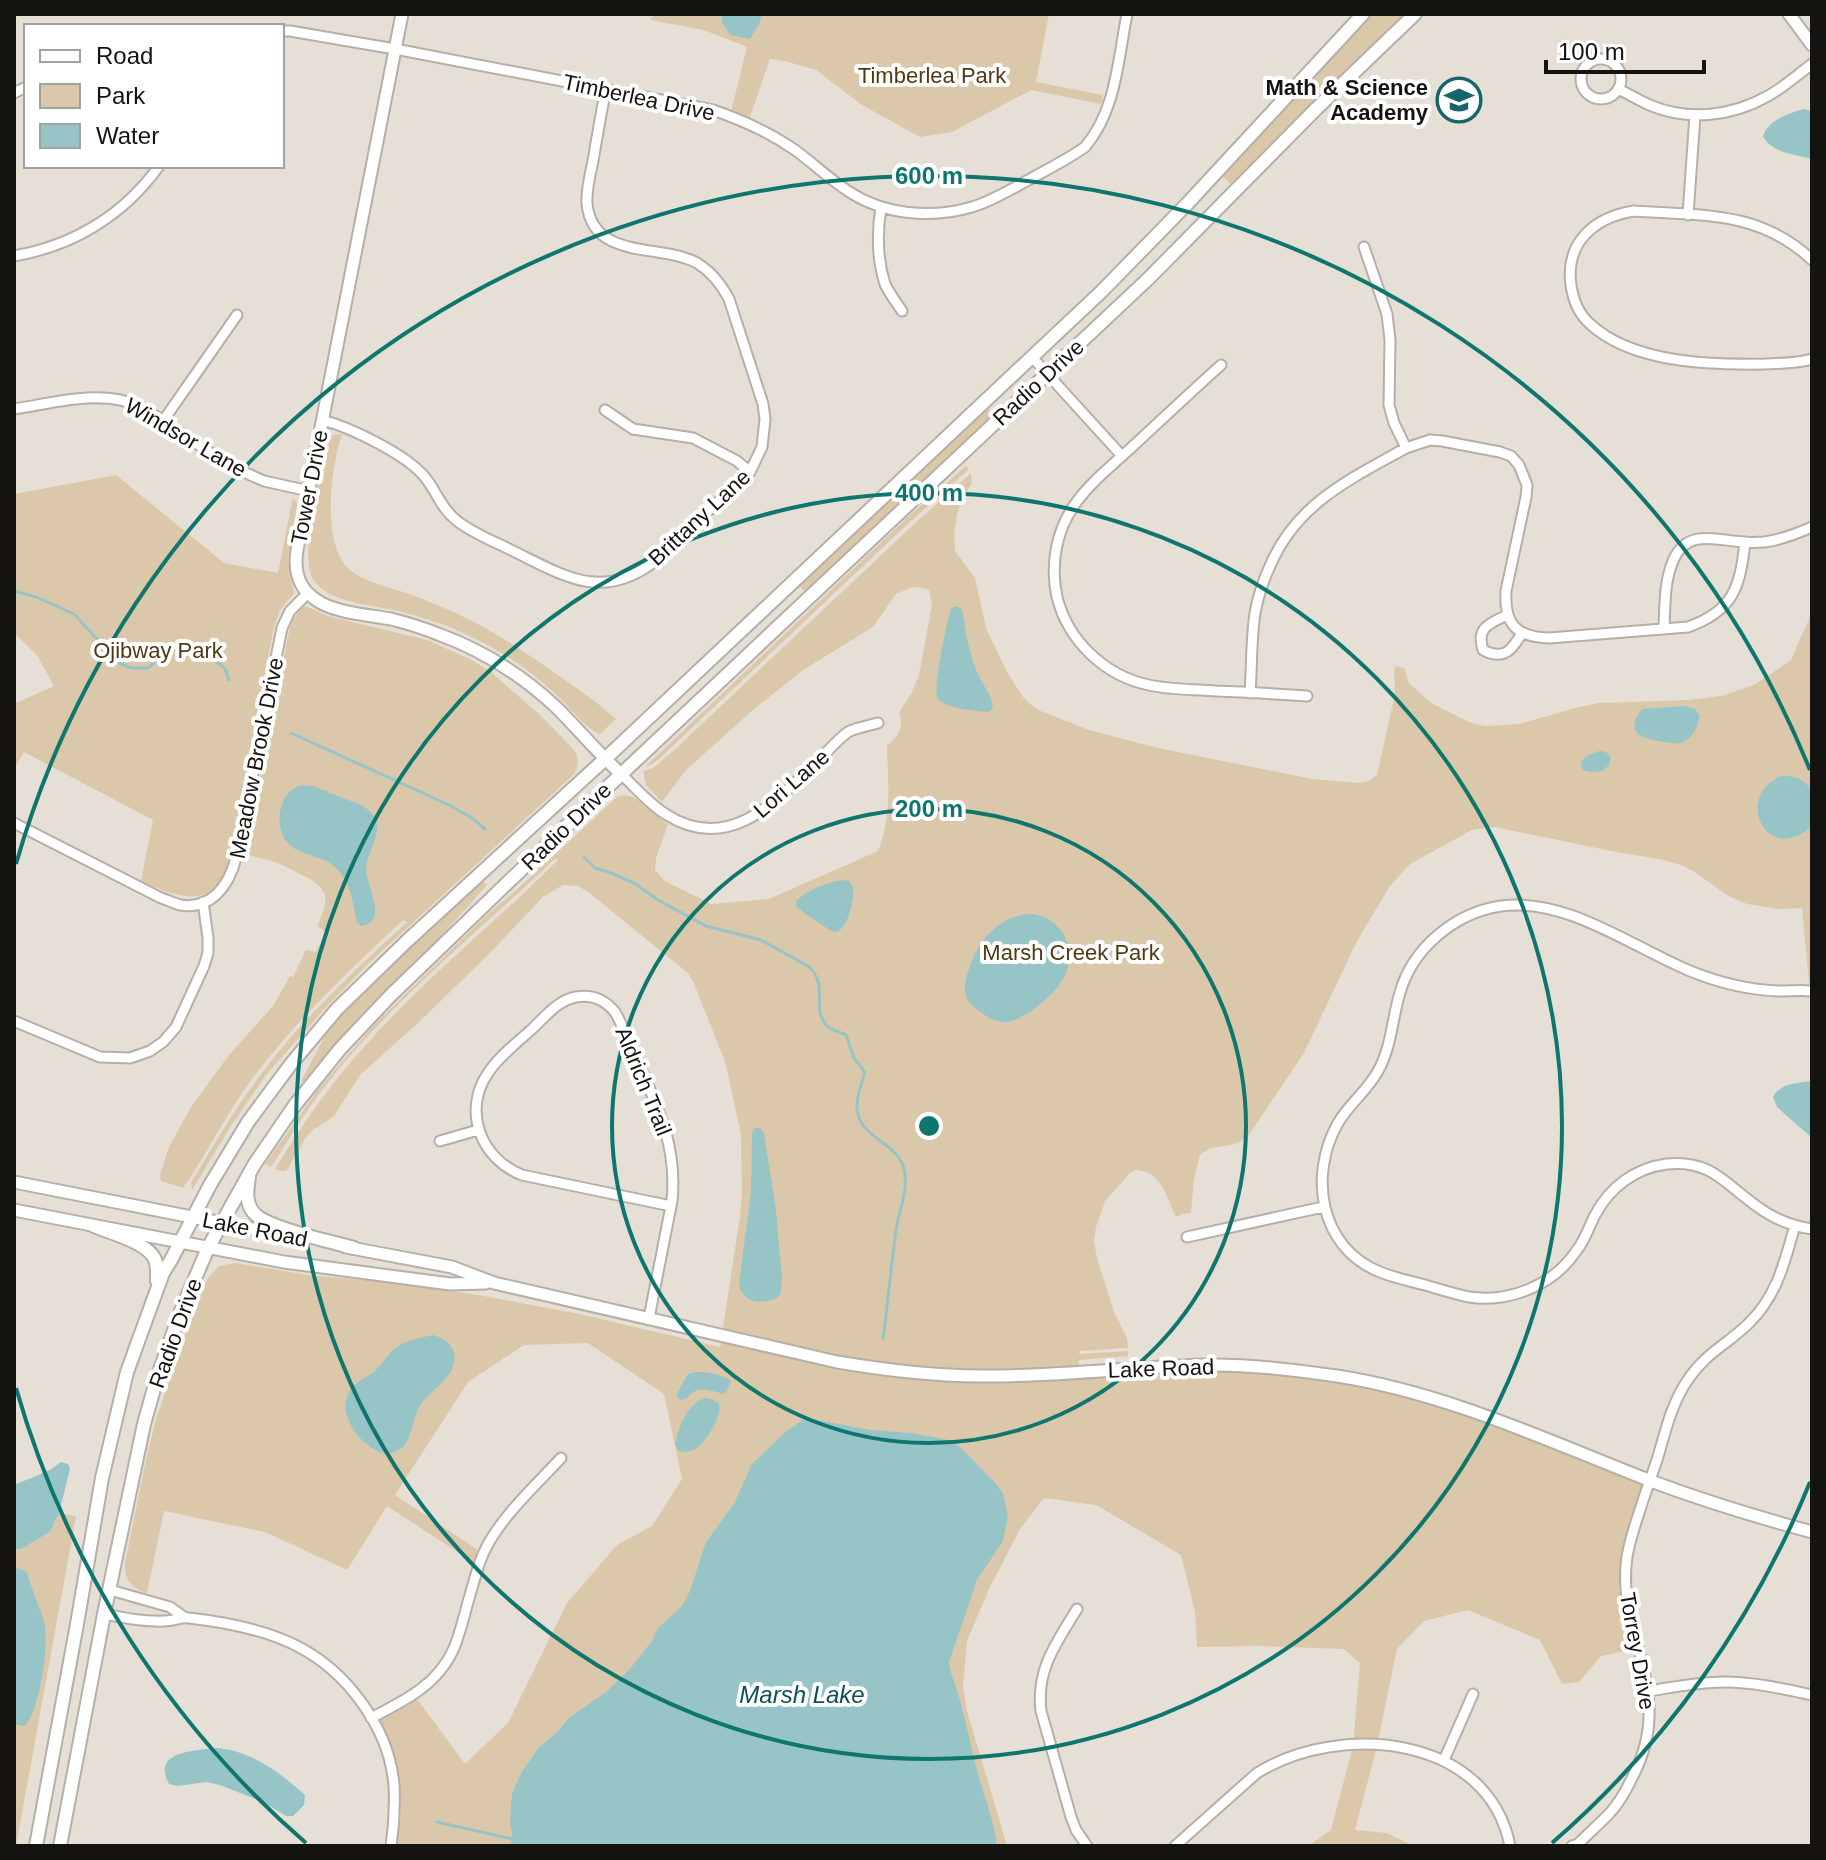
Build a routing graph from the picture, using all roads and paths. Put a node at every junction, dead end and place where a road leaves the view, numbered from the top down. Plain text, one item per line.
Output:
1 (402, 14) edge
2 (1127, 14) edge
3 (1363, 14) edge
4 (1415, 14) edge
5 (1789, 14) edge
6 (284, 31) edge
7 (1812, 45) edge
8 (395, 49) junction
9 (1812, 64) edge
10 (606, 89) junction
11 (1618, 89) junction
12 (1695, 115) junction
13 (158, 168) edge
14 (881, 207) junction
15 (1688, 215) junction
16 (1364, 247) dead end
17 (14, 256) edge
18 (1812, 260) edge
19 (902, 311) dead end
20 (237, 315) dead end
21 (1032, 357) junction
22 (1812, 359) edge
23 (1221, 365) dead end
24 (1048, 373) junction
25 (14, 409) edge
26 (605, 410) dead end
27 (322, 420) junction
28 (163, 421) junction
29 (1406, 448) junction
30 (1122, 456) junction
31 (750, 472) junction
32 (309, 491) junction
33 (1812, 527) edge
34 (1745, 542) junction
35 (308, 593) junction
36 (1507, 615) junction
37 (1664, 629) junction
38 (1522, 633) junction
39 (1250, 693) junction
40 (1307, 696) dead end
41 (878, 723) dead end
42 (605, 759) junction
43 (621, 774) junction
44 (14, 823) edge
45 (203, 902) junction
46 (1812, 991) edge
47 (14, 1021) edge
48 (478, 1130) junction
49 (440, 1141) dead end
50 (254, 1165) junction
51 (14, 1182) edge
52 (671, 1206) junction
53 (1323, 1207) junction
54 (14, 1210) edge
55 (192, 1217) junction
56 (221, 1223) junction
57 (1795, 1225) junction
58 (94, 1226) junction
59 (1812, 1229) edge
60 (1187, 1237) dead end
61 (179, 1243) junction
62 (208, 1248) junction
63 (354, 1248) junction
64 (494, 1283) junction
65 (158, 1287) junction
66 (649, 1318) junction
67 (561, 1458) dead end
68 (1650, 1480) junction
69 (1812, 1532) edge
70 (110, 1590) junction
71 (1077, 1609) dead end
72 (104, 1614) junction
73 (184, 1617) junction
74 (1649, 1691) junction
75 (1473, 1694) dead end
76 (1812, 1695) edge
77 (371, 1718) junction
78 (1444, 1760) junction
79 (36, 1846) edge
80 (60, 1846) edge
81 (391, 1846) edge
82 (1087, 1846) edge
83 (1175, 1846) edge
84 (1510, 1846) edge
85 (1572, 1846) edge

1 - 8 street, Tower Drive
2 - 14 street, Timberlea Drive
3 - 21 main road, Radio Drive
4 - 24 main road, Radio Drive
5 - 7 street
6 - 8 street, Timberlea Drive
8 - 10 street, Timberlea Drive
8 - 27 street, Tower Drive
9 - 12 street
10 - 14 street, Timberlea Drive
10 - 31 street, Brittany Lane
11 - 11 street
11 - 12 street
12 - 15 street
13 - 17 street
14 - 19 street
15 - 18 street
15 - 22 street
16 - 29 street
20 - 28 street
21 - 24 street
21 - 42 main road, Radio Drive
23 - 30 street
24 - 30 street
24 - 43 main road, Radio Drive
25 - 28 street, Windsor Lane
26 - 31 street
27 - 31 street, Brittany Lane
27 - 32 street, Tower Drive
28 - 32 street, Windsor Lane
29 - 36 street
29 - 39 street
30 - 39 street
32 - 35 street, Tower Drive
33 - 34 street
34 - 37 street
34 - 37 street
35 - 42 street
35 - 45 street, Meadow Brook Drive
36 - 38 street
36 - 38 street
37 - 38 street
39 - 40 street
41 - 43 street, Lori Lane
42 - 43 street
42 - 55 main road, Radio Drive
43 - 50 main road, Radio Drive
44 - 45 street
45 - 47 street
46 - 53 street
48 - 49 street
48 - 52 street
48 - 52 street, Aldrich Trail
50 - 56 main road, Radio Drive
50 - 63 main road
51 - 55 street, Lake Road
52 - 66 street, Aldrich Trail
53 - 57 street
53 - 60 street
54 - 58 street, Lake Road
55 - 56 street, Lake Road
55 - 61 main road, Radio Drive
56 - 62 main road, Radio Drive
56 - 63 street, Lake Road
57 - 59 street
57 - 68 street, Torrey Drive
58 - 61 street, Lake Road
58 - 65 main road
61 - 62 street, Lake Road
61 - 65 main road, Radio Drive
62 - 64 street, Lake Road
62 - 70 main road, Radio Drive
63 - 64 street, Lake Road
64 - 66 street, Lake Road
65 - 79 main road, Radio Drive
66 - 68 street, Lake Road
67 - 77 street
68 - 69 street, Lake Road
68 - 74 street, Torrey Drive
70 - 72 main road, Radio Drive
70 - 73 street
71 - 82 street
72 - 73 street
72 - 80 main road, Radio Drive
73 - 77 street
74 - 76 street
74 - 85 street, Torrey Drive
75 - 78 street
77 - 81 street
78 - 83 street
78 - 84 street

